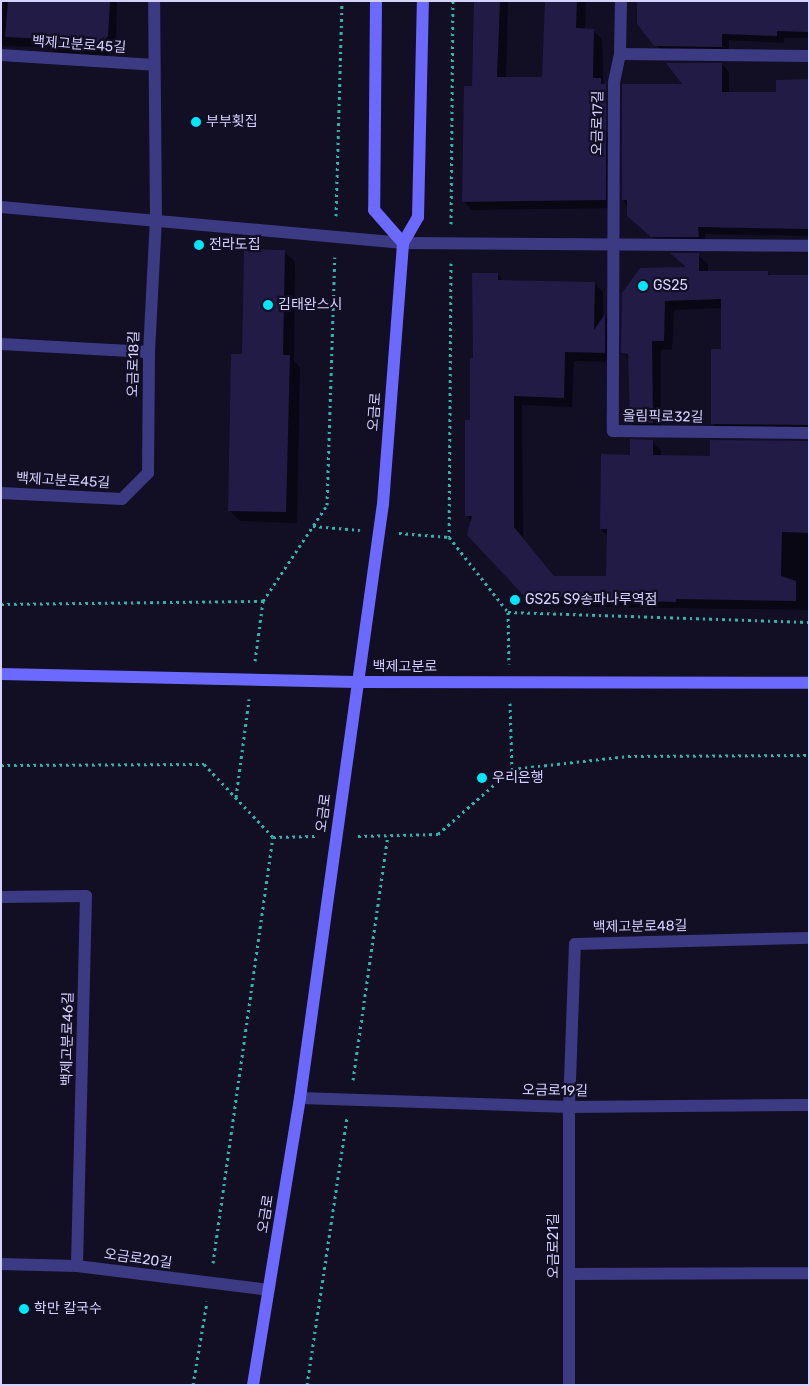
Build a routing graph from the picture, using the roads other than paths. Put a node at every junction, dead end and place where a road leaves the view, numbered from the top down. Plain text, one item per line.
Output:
1 (154, 1) edge
2 (376, 1) edge
3 (423, 1) edge
4 (621, 1) edge
5 (620, 54) junction
6 (1, 55) edge
7 (809, 56) edge
8 (154, 65) junction
9 (1, 207) edge
10 (156, 219) junction
11 (403, 243) junction
12 (614, 245) junction
13 (809, 246) edge
14 (1, 344) edge
15 (149, 352) junction
16 (809, 433) edge
17 (1, 493) edge
18 (122, 499) joint
19 (1, 674) edge
20 (356, 682) junction
21 (809, 683) edge
22 (1, 897) edge
23 (809, 938) edge
24 (300, 1098) junction
25 (809, 1105) edge
26 (569, 1107) junction
27 (1, 1264) edge
28 (77, 1266) junction
29 (809, 1273) edge
30 (569, 1274) junction
31 (269, 1290) junction
32 (253, 1385) edge
33 (569, 1385) edge

1 - 8 street, 오금로18길
2 - 11 main road
3 - 11 main road, 오금로
4 - 5 street, 오금로17길
5 - 7 street
5 - 12 street, 오금로17길
6 - 8 street, 백제고분로45길
8 - 10 street, 오금로18길
9 - 10 street
10 - 11 street
10 - 15 street, 오금로18길
11 - 12 street
11 - 20 main road, 오금로
12 - 13 street
12 - 16 street, 올림픽로32길
14 - 15 street
15 - 18 street, 오금로18길
17 - 18 street, 백제고분로45길
19 - 20 main road, 백제고분로
20 - 21 main road, 백제고분로
20 - 24 main road, 오금로
22 - 28 street, 백제고분로46길
23 - 26 street, 백제고분로48길
24 - 26 street, 오금로19길
24 - 31 main road, 오금로
25 - 26 street, 오금로19길
26 - 30 street, 오금로21길
27 - 28 street, 오금로20길
28 - 31 street, 오금로20길
29 - 30 street
30 - 33 street, 오금로21길
31 - 32 main road, 오금로

